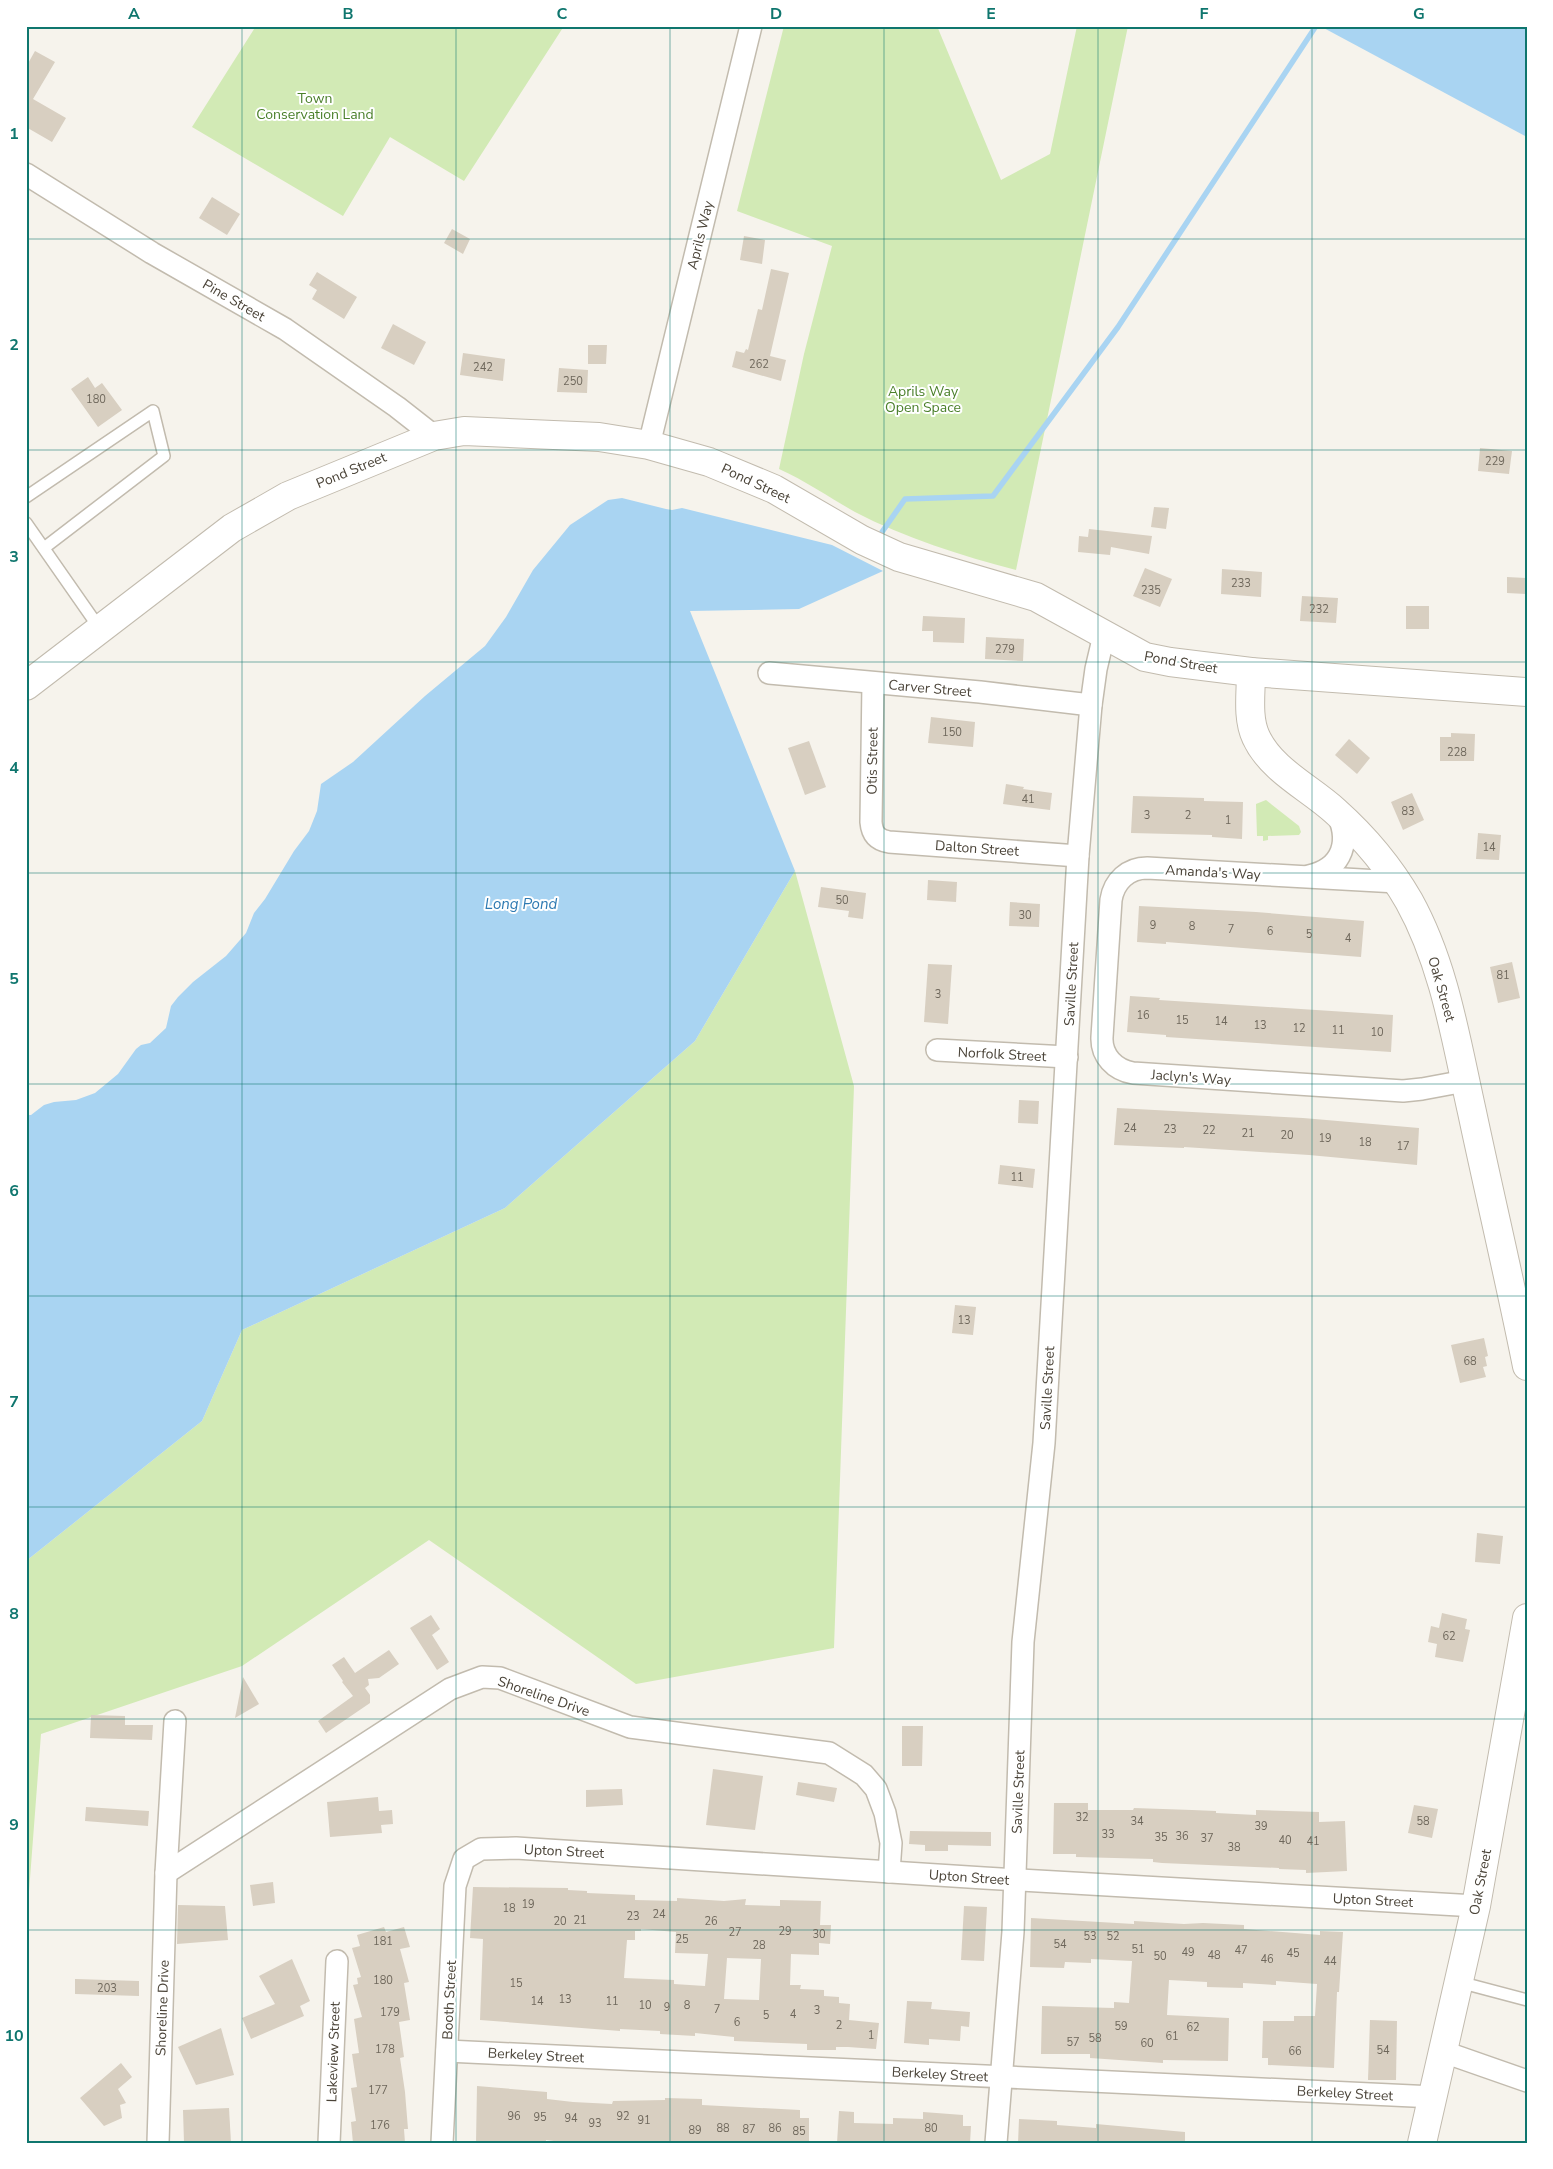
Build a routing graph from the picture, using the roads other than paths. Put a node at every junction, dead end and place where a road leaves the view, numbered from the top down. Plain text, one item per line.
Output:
1 (751, 26) edge
2 (26, 174) edge
3 (434, 436) junction
4 (649, 444) junction
5 (26, 497) edge
6 (26, 523) edge
7 (44, 548) junction
8 (100, 629) junction
9 (1104, 635) junction
10 (1252, 672) junction
11 (769, 674) dead end
12 (873, 683) junction
13 (26, 686) edge
14 (1527, 692) edge
15 (1091, 705) junction
16 (1336, 811) junction
17 (877, 838) joint
18 (1078, 856) junction
19 (1123, 876) joint
20 (1305, 877) junction
21 (1397, 882) junction
22 (937, 1050) dead end
23 (1067, 1057) junction
24 (1465, 1081) junction
25 (1523, 1327) edge
26 (1527, 1366) edge
27 (1527, 1618) edge
28 (176, 1721) dead end
29 (464, 1859) joint
30 (889, 1872) junction
31 (166, 1874) junction
32 (1015, 1880) junction
33 (1476, 1906) junction
34 (337, 1961) dead end
35 (1460, 1982) junction
36 (1527, 2000) edge
37 (447, 2050) junction
38 (1444, 2052) junction
39 (1001, 2077) junction
40 (1527, 2081) edge
41 (1434, 2097) junction
42 (158, 2143) edge
43 (330, 2143) edge
44 (442, 2143) edge
45 (996, 2143) edge
46 (1422, 2143) edge

1 - 4 street, Aprils Way
2 - 3 street, Pine Street
3 - 4 street, Pond Street
3 - 8 street, Pond Street
4 - 9 street, Pond Street
5 - 7 lane
6 - 7 lane
7 - 8 lane
8 - 13 street, Pond Street
9 - 10 street, Pond Street
9 - 15 street, Saville Street
10 - 14 street, Pond Street
10 - 16 street, Oak Street
11 - 12 street, Carver Street
12 - 15 street, Carver Street
12 - 17 street, Otis Street
15 - 18 street, Saville Street
16 - 20 street, Amanda's Way
16 - 21 street, Oak Street
17 - 18 street, Dalton Street
18 - 23 street, Saville Street
19 - 20 street, Amanda's Way
19 - 24 street, Jaclyn's Way
20 - 21 street, Amanda's Way
21 - 24 street, Oak Street
22 - 23 street, Norfolk Street
23 - 32 street, Saville Street
24 - 25 street, Oak Street
25 - 26 street, Oak Street
27 - 33 street, Oak Street
28 - 31 street, Shoreline Drive
29 - 30 street, Upton Street
29 - 37 street, Booth Street
30 - 31 street, Shoreline Drive
30 - 32 street, Upton Street
31 - 42 street, Shoreline Drive
32 - 33 street, Upton Street
32 - 39 street, Saville Street
33 - 35 street, Oak Street
34 - 43 street, Lakeview Street
35 - 36 lane
35 - 38 street, Oak Street
37 - 39 street, Berkeley Street
37 - 44 street, Booth Street
38 - 40 street
38 - 41 street, Oak Street
39 - 41 street, Berkeley Street
39 - 45 street, Saville Street
41 - 46 street, Oak Street

